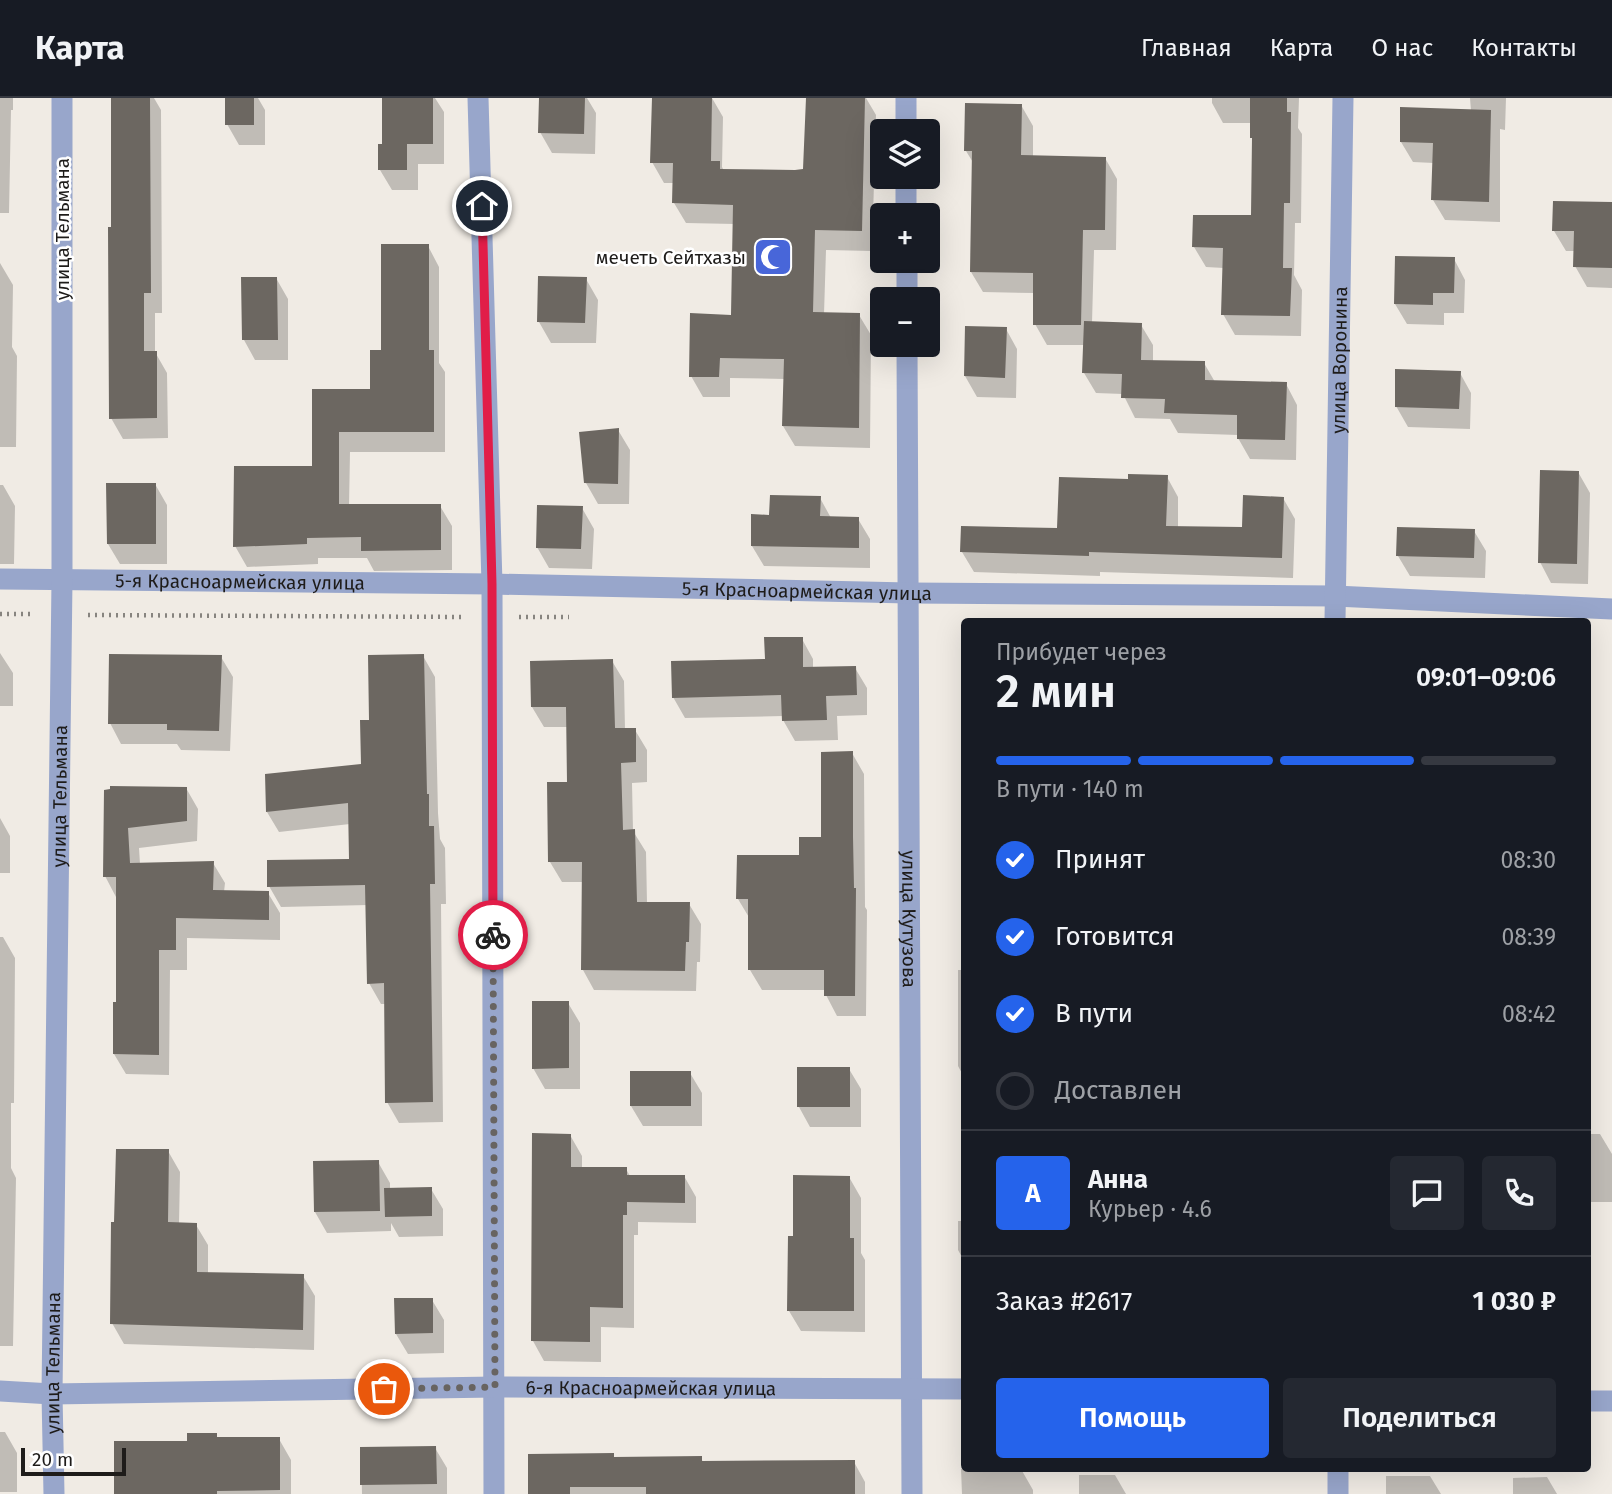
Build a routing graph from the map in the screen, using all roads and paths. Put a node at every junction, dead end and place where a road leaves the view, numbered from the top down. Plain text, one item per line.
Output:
1 (61, 98) edge
2 (478, 98) edge
3 (905, 98) edge
4 (1343, 98) edge
5 (906, 119) edge
6 (907, 357) edge
7 (0, 579) edge
8 (62, 580) junction
9 (492, 584) junction
10 (909, 593) junction
11 (1335, 596) junction
12 (1612, 609) edge
13 (1335, 618) edge
14 (495, 1387) junction
15 (914, 1387) junction
16 (961, 1389) edge
17 (0, 1391) edge
18 (52, 1394) junction
19 (1591, 1401) edge
20 (1612, 1401) edge
21 (1338, 1472) edge
22 (54, 1494) edge
23 (494, 1494) edge
24 (912, 1494) edge
25 (1338, 1494) edge

1 - 8 street, улица Тельмана
2 - 9 street
3 - 5 street
4 - 11 street, улица Воронина
6 - 10 street, улица Кутузова
7 - 8 street, 5-я Красноармейская улица
8 - 9 street, 5-я Красноармейская улица
8 - 18 street, улица Тельмана
9 - 10 street, 5-я Красноармейская улица
9 - 14 street
10 - 11 street, 5-я Красноармейская улица
10 - 15 street, улица Кутузова
11 - 12 street, 5-я Красноармейская улица
11 - 13 street, улица Воронина
14 - 15 street, 6-я Красноармейская улица
14 - 18 street, 6-я Красноармейская улица
14 - 23 street
15 - 16 street, 6-я Красноармейская улица
15 - 24 street, улица Кутузова
17 - 18 street, 6-я Красноармейская улица
18 - 22 street, улица Тельмана
19 - 20 street
21 - 25 street

